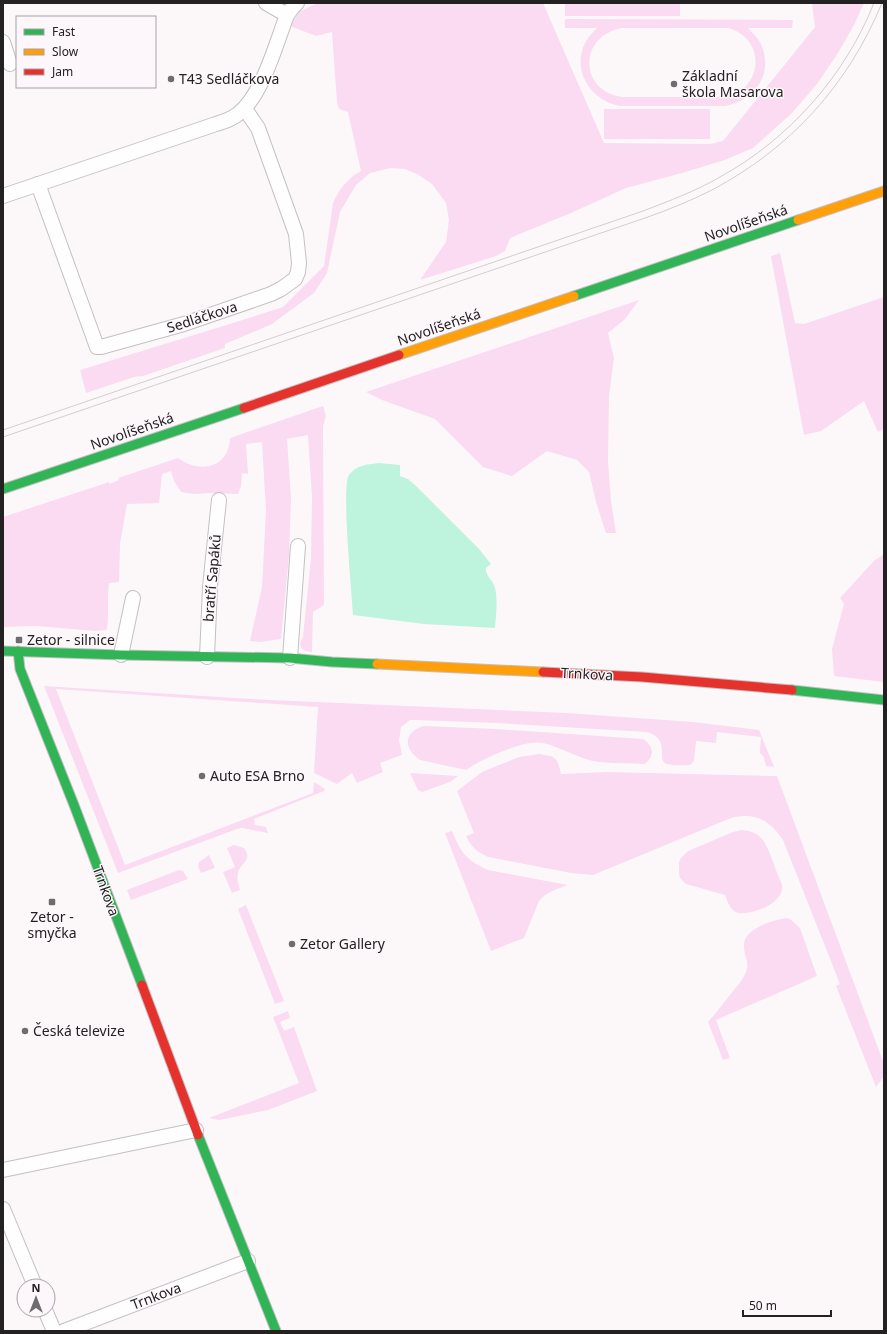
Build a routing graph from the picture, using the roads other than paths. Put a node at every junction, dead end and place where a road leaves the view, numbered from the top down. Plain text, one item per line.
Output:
1 (266, 3) edge
2 (297, 3) edge
3 (287, 15) junction
4 (3, 42) edge
5 (10, 64) dead end
6 (244, 109) junction
7 (38, 184) junction
8 (884, 191) edge
9 (3, 196) edge
10 (3, 490) edge
11 (219, 500) dead end
12 (298, 546) dead end
13 (133, 598) dead end
14 (3, 651) edge
15 (18, 651) junction
16 (121, 655) junction
17 (207, 657) junction
18 (290, 658) junction
19 (884, 700) edge
20 (196, 1130) junction
21 (3, 1170) edge
22 (3, 1209) edge
23 (248, 1261) junction
24 (32, 1278) edge
25 (48, 1318) edge
26 (54, 1331) edge
27 (64, 1331) edge
28 (276, 1331) edge

1 - 3 street
2 - 3 street
3 - 6 street
4 - 5 street
6 - 7 street
6 - 7 street, Sedláčkova
7 - 9 street
8 - 10 street, Novolíšeňská
11 - 17 street, bratří Sapáků
12 - 18 street
13 - 16 street
14 - 15 street, Trnkova
15 - 16 street, Trnkova
15 - 20 street, Trnkova
16 - 17 street, Trnkova
17 - 18 street, Trnkova
18 - 19 street, Trnkova
20 - 21 street
20 - 23 street, Trnkova
22 - 24 street
23 - 27 street, Trnkova
23 - 28 street, Trnkova
25 - 26 street

